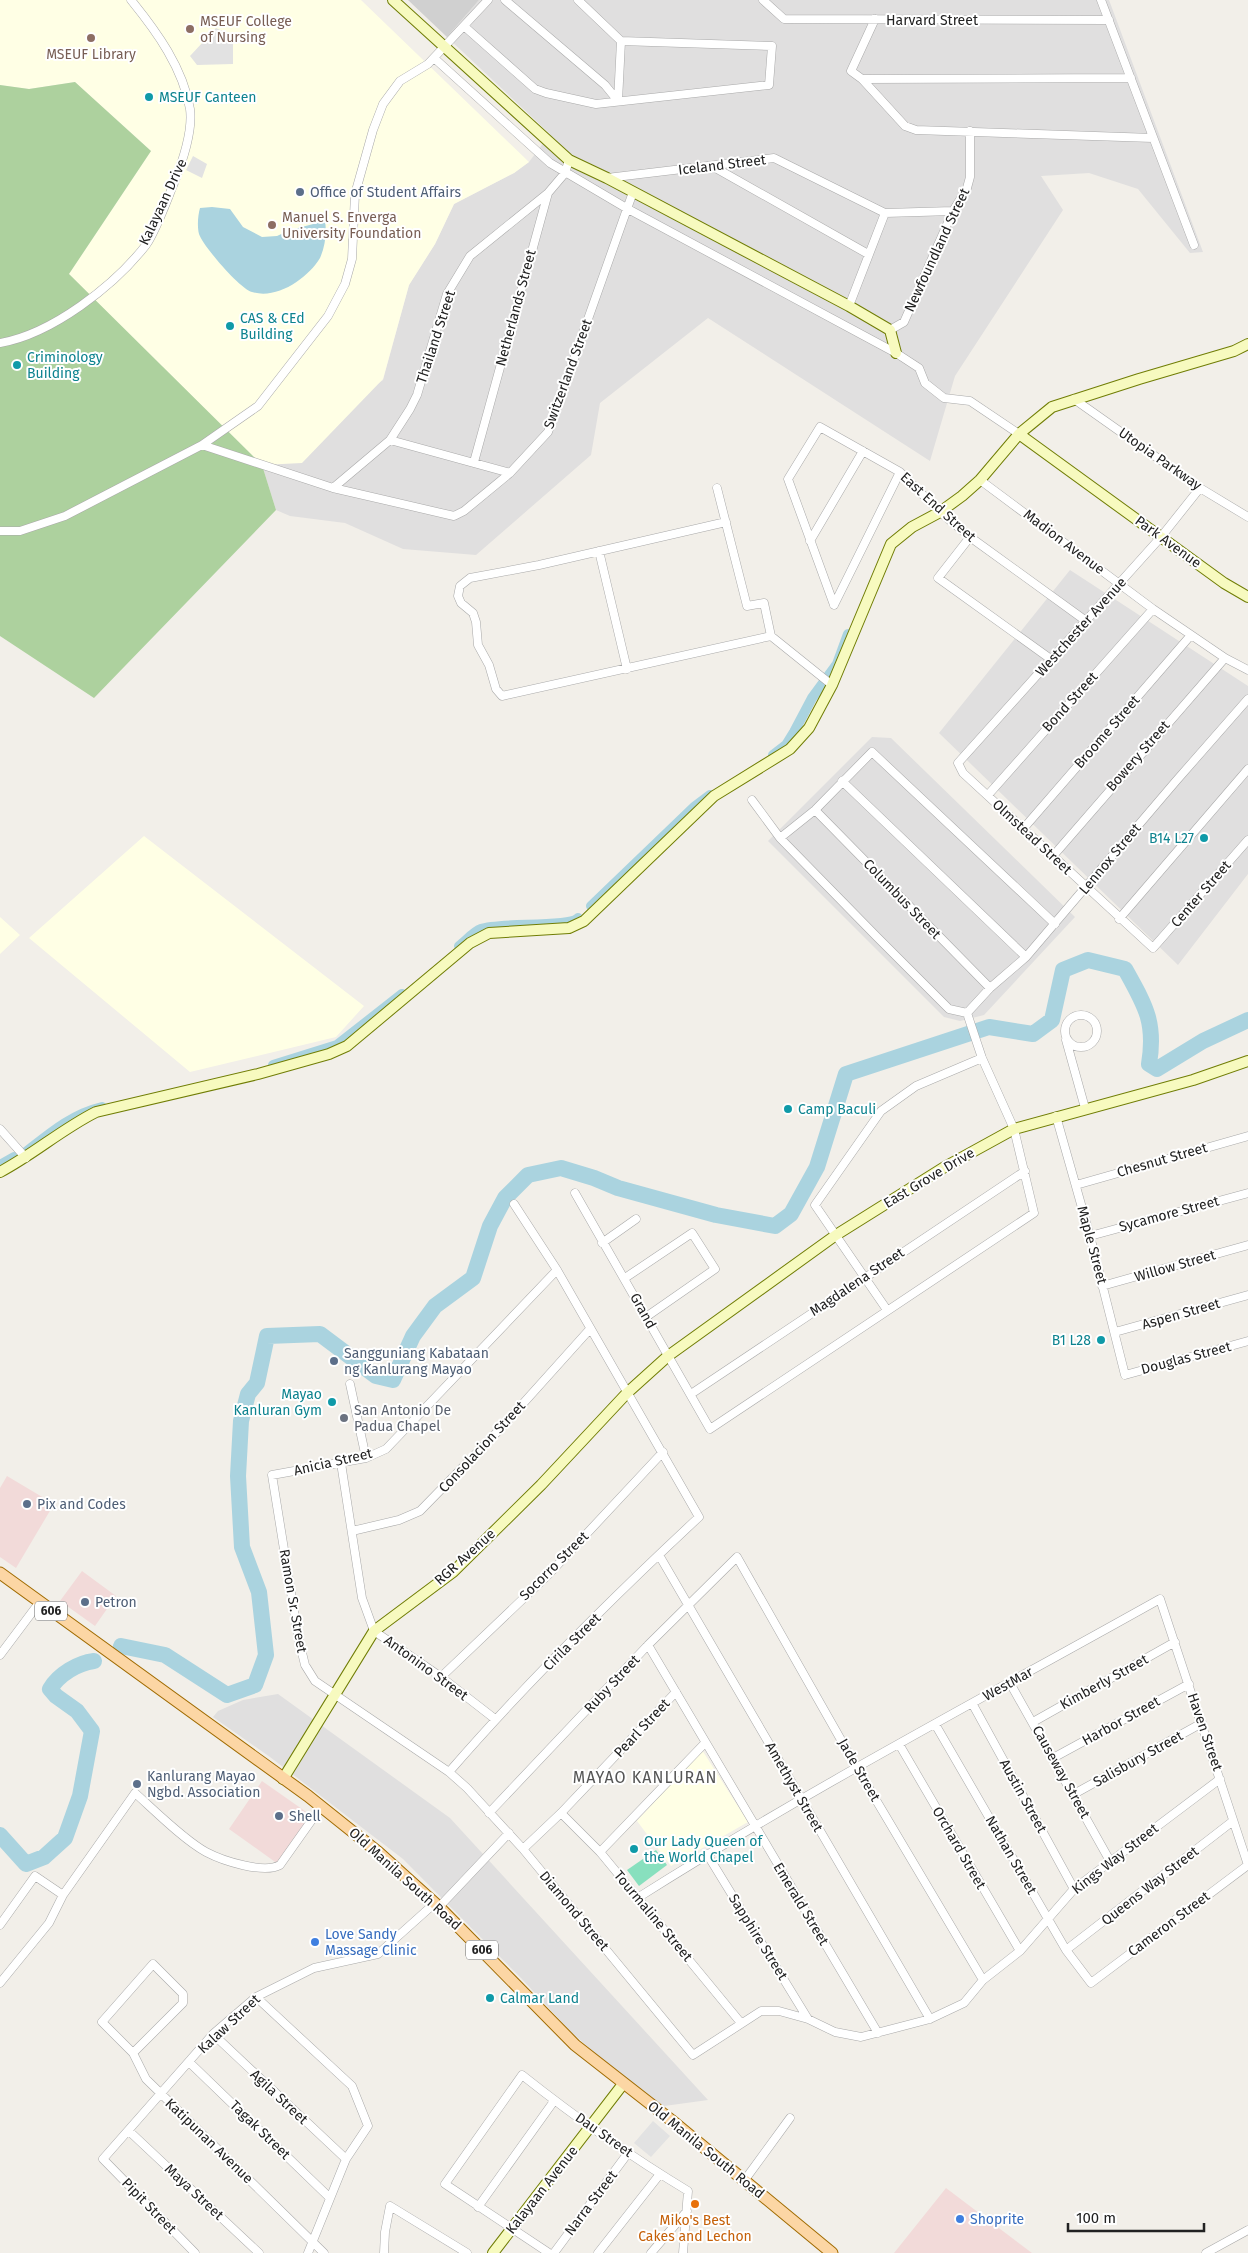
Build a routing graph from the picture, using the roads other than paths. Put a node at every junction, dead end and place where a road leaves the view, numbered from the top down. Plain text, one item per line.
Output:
1 (132, 0) edge
2 (393, 0) edge
3 (488, 0) edge
4 (505, 0) edge
5 (578, 0) edge
6 (1101, 0) edge
7 (765, 1) edge
8 (875, 19) junction
9 (1109, 20) junction
10 (465, 27) junction
11 (621, 41) junction
12 (445, 46) junction
13 (434, 58) junction
14 (1131, 78) junction
15 (862, 79) junction
16 (618, 101) junction
17 (970, 131) junction
18 (1153, 138) junction
19 (569, 160) junction
20 (712, 166) junction
21 (565, 173) junction
22 (607, 178) junction
23 (633, 192) junction
24 (548, 193) junction
25 (628, 209) junction
26 (954, 211) junction
27 (885, 213) junction
28 (1194, 245) dead end
29 (868, 254) junction
30 (849, 306) junction
31 (890, 330) junction
32 (0, 343) edge
33 (1248, 344) edge
34 (896, 353) junction
35 (1074, 399) junction
36 (1019, 434) junction
37 (390, 440) junction
38 (202, 445) junction
39 (863, 451) junction
40 (474, 462) junction
41 (900, 472) junction
42 (510, 473) junction
43 (980, 480) junction
44 (332, 488) junction
45 (717, 488) dead end
46 (1200, 488) junction
47 (940, 512) junction
48 (1248, 516) edge
49 (726, 522) junction
50 (0, 530) edge
51 (970, 537) junction
52 (1161, 537) junction
53 (810, 541) junction
54 (599, 551) junction
55 (1120, 583) junction
56 (1248, 597) edge
57 (1152, 609) junction
58 (1086, 621) junction
59 (1191, 635) junction
60 (771, 636) junction
61 (1225, 658) junction
62 (1052, 660) junction
63 (627, 668) junction
64 (1248, 670) edge
65 (832, 685) junction
66 (1248, 699) edge
67 (958, 763) joint
68 (1248, 769) edge
69 (842, 781) junction
70 (988, 795) junction
71 (752, 800) dead end
72 (815, 810) junction
73 (1023, 829) junction
74 (780, 838) junction
75 (1248, 840) edge
76 (1053, 856) junction
77 (1086, 888) junction
78 (1120, 919) junction
79 (1055, 924) junction
80 (1154, 948) joint
81 (1026, 957) junction
82 (990, 988) junction
83 (967, 1013) junction
84 (1066, 1037) junction
85 (982, 1058) junction
86 (1248, 1061) edge
87 (1085, 1108) junction
88 (1056, 1116) junction
89 (0, 1128) edge
90 (1014, 1129) junction
91 (1248, 1136) edge
92 (26, 1158) junction
93 (1025, 1170) junction
94 (0, 1172) edge
95 (1076, 1185) junction
96 (575, 1193) dead end
97 (1248, 1193) edge
98 (514, 1204) dead end
99 (636, 1219) dead end
100 (836, 1235) junction
101 (1090, 1236) junction
102 (602, 1243) junction
103 (1248, 1245) edge
104 (557, 1270) junction
105 (864, 1277) junction
106 (625, 1278) junction
107 (1102, 1286) junction
108 (1248, 1295) edge
109 (887, 1310) junction
110 (646, 1317) junction
111 (590, 1329) junction
112 (1115, 1332) junction
113 (1248, 1341) edge
114 (668, 1356) junction
115 (648, 1372) joint
116 (1125, 1375) joint
117 (350, 1384) dead end
118 (627, 1393) junction
119 (691, 1394) junction
120 (663, 1452) junction
121 (366, 1458) junction
122 (341, 1463) junction
123 (272, 1475) joint
124 (352, 1531) junction
125 (659, 1555) junction
126 (737, 1557) joint
127 (0, 1573) edge
128 (1160, 1599) joint
129 (39, 1603) junction
130 (688, 1604) junction
131 (374, 1631) junction
132 (1175, 1642) junction
133 (648, 1645) junction
134 (0, 1655) edge
135 (441, 1677) junction
136 (1010, 1683) junction
137 (1189, 1684) junction
138 (676, 1692) junction
139 (334, 1695) junction
140 (972, 1704) junction
141 (495, 1719) junction
142 (1033, 1722) junction
143 (1202, 1723) junction
144 (934, 1724) junction
145 (705, 1743) junction
146 (899, 1744) junction
147 (1054, 1758) junction
148 (857, 1768) junction
149 (449, 1772) junction
150 (283, 1779) junction
151 (1220, 1779) junction
152 (1074, 1794) junction
153 (801, 1799) junction
154 (321, 1806) junction
155 (489, 1813) junction
156 (561, 1813) junction
157 (1233, 1821) junction
158 (755, 1826) junction
159 (509, 1833) junction
160 (523, 1849) junction
161 (600, 1852) junction
162 (707, 1854) junction
163 (1110, 1861) junction
164 (1248, 1865) edge
165 (1074, 1889) junction
166 (63, 1895) junction
167 (639, 1897) junction
168 (437, 1905) junction
169 (1048, 1917) junction
170 (1, 1922) edge
171 (1066, 1950) junction
172 (1020, 1951) junction
173 (983, 1980) junction
174 (0, 1983) edge
175 (1091, 1983) joint
176 (256, 1996) junction
177 (808, 2019) junction
178 (930, 2019) junction
179 (741, 2023) junction
180 (213, 2034) junction
181 (878, 2034) junction
182 (133, 2053) junction
183 (693, 2055) joint
184 (190, 2062) junction
185 (623, 2084) junction
186 (160, 2094) junction
187 (554, 2101) junction
188 (790, 2118) dead end
189 (592, 2127) junction
190 (129, 2131) junction
191 (628, 2153) junction
192 (103, 2159) joint
193 (346, 2159) junction
194 (660, 2174) junction
195 (744, 2181) junction
196 (330, 2198) junction
197 (478, 2207) junction
198 (687, 2211) junction
199 (511, 2230) junction
200 (1248, 2230) edge
201 (312, 2242) junction
202 (195, 2253) edge
203 (259, 2253) edge
204 (308, 2253) edge
205 (324, 2253) edge
206 (384, 2253) edge
207 (468, 2253) edge
208 (493, 2253) edge
209 (549, 2253) edge
210 (554, 2253) edge
211 (598, 2253) edge
212 (650, 2253) edge
213 (682, 2253) edge
214 (832, 2253) edge
215 (1206, 2253) edge

1 - 32 street, Kalayaan Drive
2 - 12 street
3 - 10 street
4 - 16 street
5 - 11 street
6 - 9 street
7 - 8 street, Harvard Street
8 - 9 street, Harvard Street
8 - 15 street
9 - 14 street
10 - 12 street
10 - 16 street
11 - 16 street
11 - 16 street
12 - 13 street
12 - 19 street
13 - 21 street
13 - 38 street
14 - 15 street
14 - 18 street
15 - 17 street
17 - 18 street
17 - 26 street, Newfoundland Street
18 - 28 street
19 - 21 street, Netherlands Street
19 - 22 street
20 - 22 street, Iceland Street
20 - 27 street, Iceland Street
20 - 29 street
21 - 24 street, Netherlands Street
21 - 25 street
22 - 23 street
23 - 25 street, Switzerland Street
23 - 30 street
24 - 37 street, Thailand Street
24 - 40 street, Netherlands Street
25 - 34 street
25 - 42 street, Switzerland Street
26 - 27 street
26 - 31 street, Newfoundland Street
27 - 29 street
29 - 30 street
30 - 31 street
31 - 34 street
33 - 35 street
34 - 36 street
35 - 36 street
35 - 46 street, Utopia Parkway
36 - 43 street
36 - 52 street, Park Avenue
37 - 40 street
37 - 44 street, Thailand Street
38 - 44 street
38 - 50 street
39 - 41 street, East End Street
39 - 53 street
39 - 53 street, East End Street
40 - 42 street
41 - 47 street, East End Street
41 - 53 street, East End Street
42 - 44 street, Switzerland Street
43 - 47 street
43 - 55 street, Madion Avenue
45 - 49 street
46 - 48 street, Utopia Parkway
46 - 52 street, Westchester Avenue
47 - 51 street, East End Street
47 - 65 street
49 - 54 street
49 - 60 street
51 - 58 street, East End Street
51 - 62 street
52 - 55 street, Westchester Avenue
52 - 56 street, Park Avenue
54 - 63 street
54 - 63 street
55 - 57 street, Madion Avenue
55 - 58 street, Westchester Avenue
57 - 59 street, Madion Avenue
57 - 70 street, Bond Street
58 - 62 street, Westchester Avenue
59 - 61 street, Madion Avenue
59 - 73 street, Broome Street
60 - 63 street
60 - 65 street
61 - 64 street, Madion Avenue
61 - 76 street, Bowery Street
62 - 67 street, Westchester Avenue
65 - 92 street
66 - 77 street, Lennox Street
67 - 70 street, Olmstead Street
68 - 78 street
69 - 72 street
69 - 79 street
69 - 81 street
70 - 73 street, Olmstead Street
71 - 74 street
72 - 74 street
72 - 82 street, Columbus Street
73 - 76 street, Olmstead Street
74 - 83 street
75 - 80 street, Center Street
76 - 77 street, Olmstead Street
77 - 78 street, Olmstead Street
77 - 79 street, Lennox Street
78 - 80 street, Olmstead Street
79 - 81 street, Lennox Street
81 - 82 street, Lennox Street
82 - 83 street, Lennox Street
83 - 85 street
84 - 84 street
84 - 87 street
85 - 90 street
85 - 100 street
86 - 87 street, East Grove Drive
87 - 88 street, East Grove Drive
88 - 90 street, East Grove Drive
88 - 95 street, Maple Street
89 - 92 street
90 - 93 street
90 - 100 street, East Grove Drive
91 - 95 street, Chesnut Street
92 - 94 street
93 - 105 street, Magdalena Street
93 - 109 street
95 - 101 street, Maple Street
96 - 102 street, Grand
97 - 101 street, Sycamore Street
98 - 104 street
99 - 102 street
100 - 105 street
100 - 114 street, East Grove Drive
101 - 107 street, Maple Street
102 - 106 street, Grand
103 - 107 street, Willow Street
104 - 111 street
104 - 121 street, Anicia Street
105 - 109 street
105 - 119 street, Magdalena Street
106 - 110 street, Grand
106 - 110 street
107 - 112 street, Maple Street
108 - 112 street, Aspen Street
109 - 119 street, Grand
110 - 114 street, Grand
111 - 118 street
111 - 124 street, Consolacion Street
112 - 116 street, Maple Street
113 - 116 street, Douglas Street
114 - 115 street, East Grove Drive
114 - 119 street, Grand
115 - 118 street, RGR Avenue
117 - 121 street
118 - 120 street
118 - 131 street, RGR Avenue
120 - 125 street, Cirila Street
120 - 135 street, Socorro Street
121 - 122 street, Anicia Street
122 - 123 street, Anicia Street
122 - 124 street, Antonino Street
123 - 139 street, Ramon Sr. Street
124 - 131 street, Antonino Street
125 - 130 street, Amethyst Street
125 - 141 street, Cirila Street
126 - 130 street, Ruby Street
126 - 148 street, Jade Street
127 - 129 main road, Old Manila South Road / 606
128 - 132 street, Haven Street
128 - 136 street, WestMar
129 - 134 street
129 - 150 main road, Old Manila South Road / 606
130 - 133 street, Ruby Street
130 - 153 street, Amethyst Street
131 - 135 street, Antonino Street
131 - 139 street, RGR Avenue
132 - 137 street, Haven Street
132 - 142 street, Kimberly Street
133 - 138 street, Emerald Street
133 - 155 street, Ruby Street
135 - 141 street, Antonino Street
136 - 140 street, WestMar
136 - 142 street, Causeway Street
137 - 143 street, Haven Street
137 - 147 street, Harbor Street
138 - 145 street, Emerald Street
138 - 156 street, Pearl Street
139 - 149 street, Ramon Sr. Street
139 - 150 street, RGR Avenue
140 - 144 street, WestMar
140 - 165 street, Austin Street
141 - 149 street, Cirila Street
142 - 147 street, Causeway Street
143 - 151 street, Haven Street
143 - 152 street, Salisbury Street
144 - 146 street, WestMar
144 - 169 street, Nathan Street
145 - 158 street, Emerald Street
145 - 161 street
146 - 148 street, WestMar
146 - 172 street, Orchard Street
147 - 152 street, Causeway Street
148 - 153 street, WestMar
148 - 173 street, Jade Street
149 - 155 street, Diamond Street
150 - 154 main road, Old Manila South Road / 606
151 - 157 street, Haven Street
151 - 163 street, Kings Way Street
152 - 163 street, Causeway Street
153 - 158 street, WestMar
153 - 178 street, Amethyst Street
154 - 166 street
154 - 168 main road, Old Manila South Road / 606
155 - 159 street, Diamond Street
156 - 160 street, Pearl Street
156 - 161 street, Tourmaline Street
157 - 164 street, Haven Street
157 - 171 street, Queens Way Street
158 - 162 street, WestMar
158 - 181 street, Emerald Street
159 - 160 street, Diamond Street
159 - 168 street, Kalaw Street
160 - 183 street, Diamond Street
161 - 167 street, Tourmaline Street
162 - 167 street, WestMar
162 - 177 street, Sapphire Street
163 - 165 street, Kings Way Street
164 - 175 street, Cameron Street
165 - 169 street, Kings Way Street
166 - 170 street
166 - 174 street
167 - 179 street, Tourmaline Street
168 - 176 street, Kalaw Street
168 - 185 main road, Old Manila South Road / 606
169 - 171 street, Nathan Street
169 - 172 street, Kings Way Street
171 - 175 street, Nathan Street
172 - 173 street, Kings Way Street
173 - 178 street, Kings Way Street
176 - 180 street, Kalaw Street
176 - 193 street
177 - 179 street, Kings Way Street
177 - 181 street, Kings Way Street
178 - 181 street, Kings Way Street
179 - 183 street, Kings Way Street
180 - 184 street, Kalaw Street
180 - 193 street, Agila Street
182 - 182 street, Katipunan Avenue
182 - 186 street, Katipunan Avenue
184 - 186 street, Kalaw Street
184 - 196 street, Tagak Street
185 - 189 street, Kalayaan Avenue
185 - 195 main road, Old Manila South Road / 606
186 - 190 street, Kalaw Street
186 - 201 street, Katipunan Avenue
187 - 189 street, Dau Street
187 - 197 street
187 - 197 street, Dau Street
188 - 195 street
189 - 191 street, Dau Street
189 - 199 street, Kalayaan Avenue
190 - 192 street, Kalaw Street
190 - 203 street, Maya Street
191 - 194 street, Dau Street
191 - 210 street, Narra Street
192 - 202 street, Pipit Street
193 - 196 street
194 - 198 street, Dau Street
194 - 211 street
195 - 214 main road, Old Manila South Road / 606
196 - 201 street
197 - 199 street
198 - 212 street
198 - 213 street
199 - 208 street, Kalayaan Avenue
199 - 209 street
200 - 215 street
201 - 204 street
201 - 205 street, Katipunan Avenue
206 - 207 street

